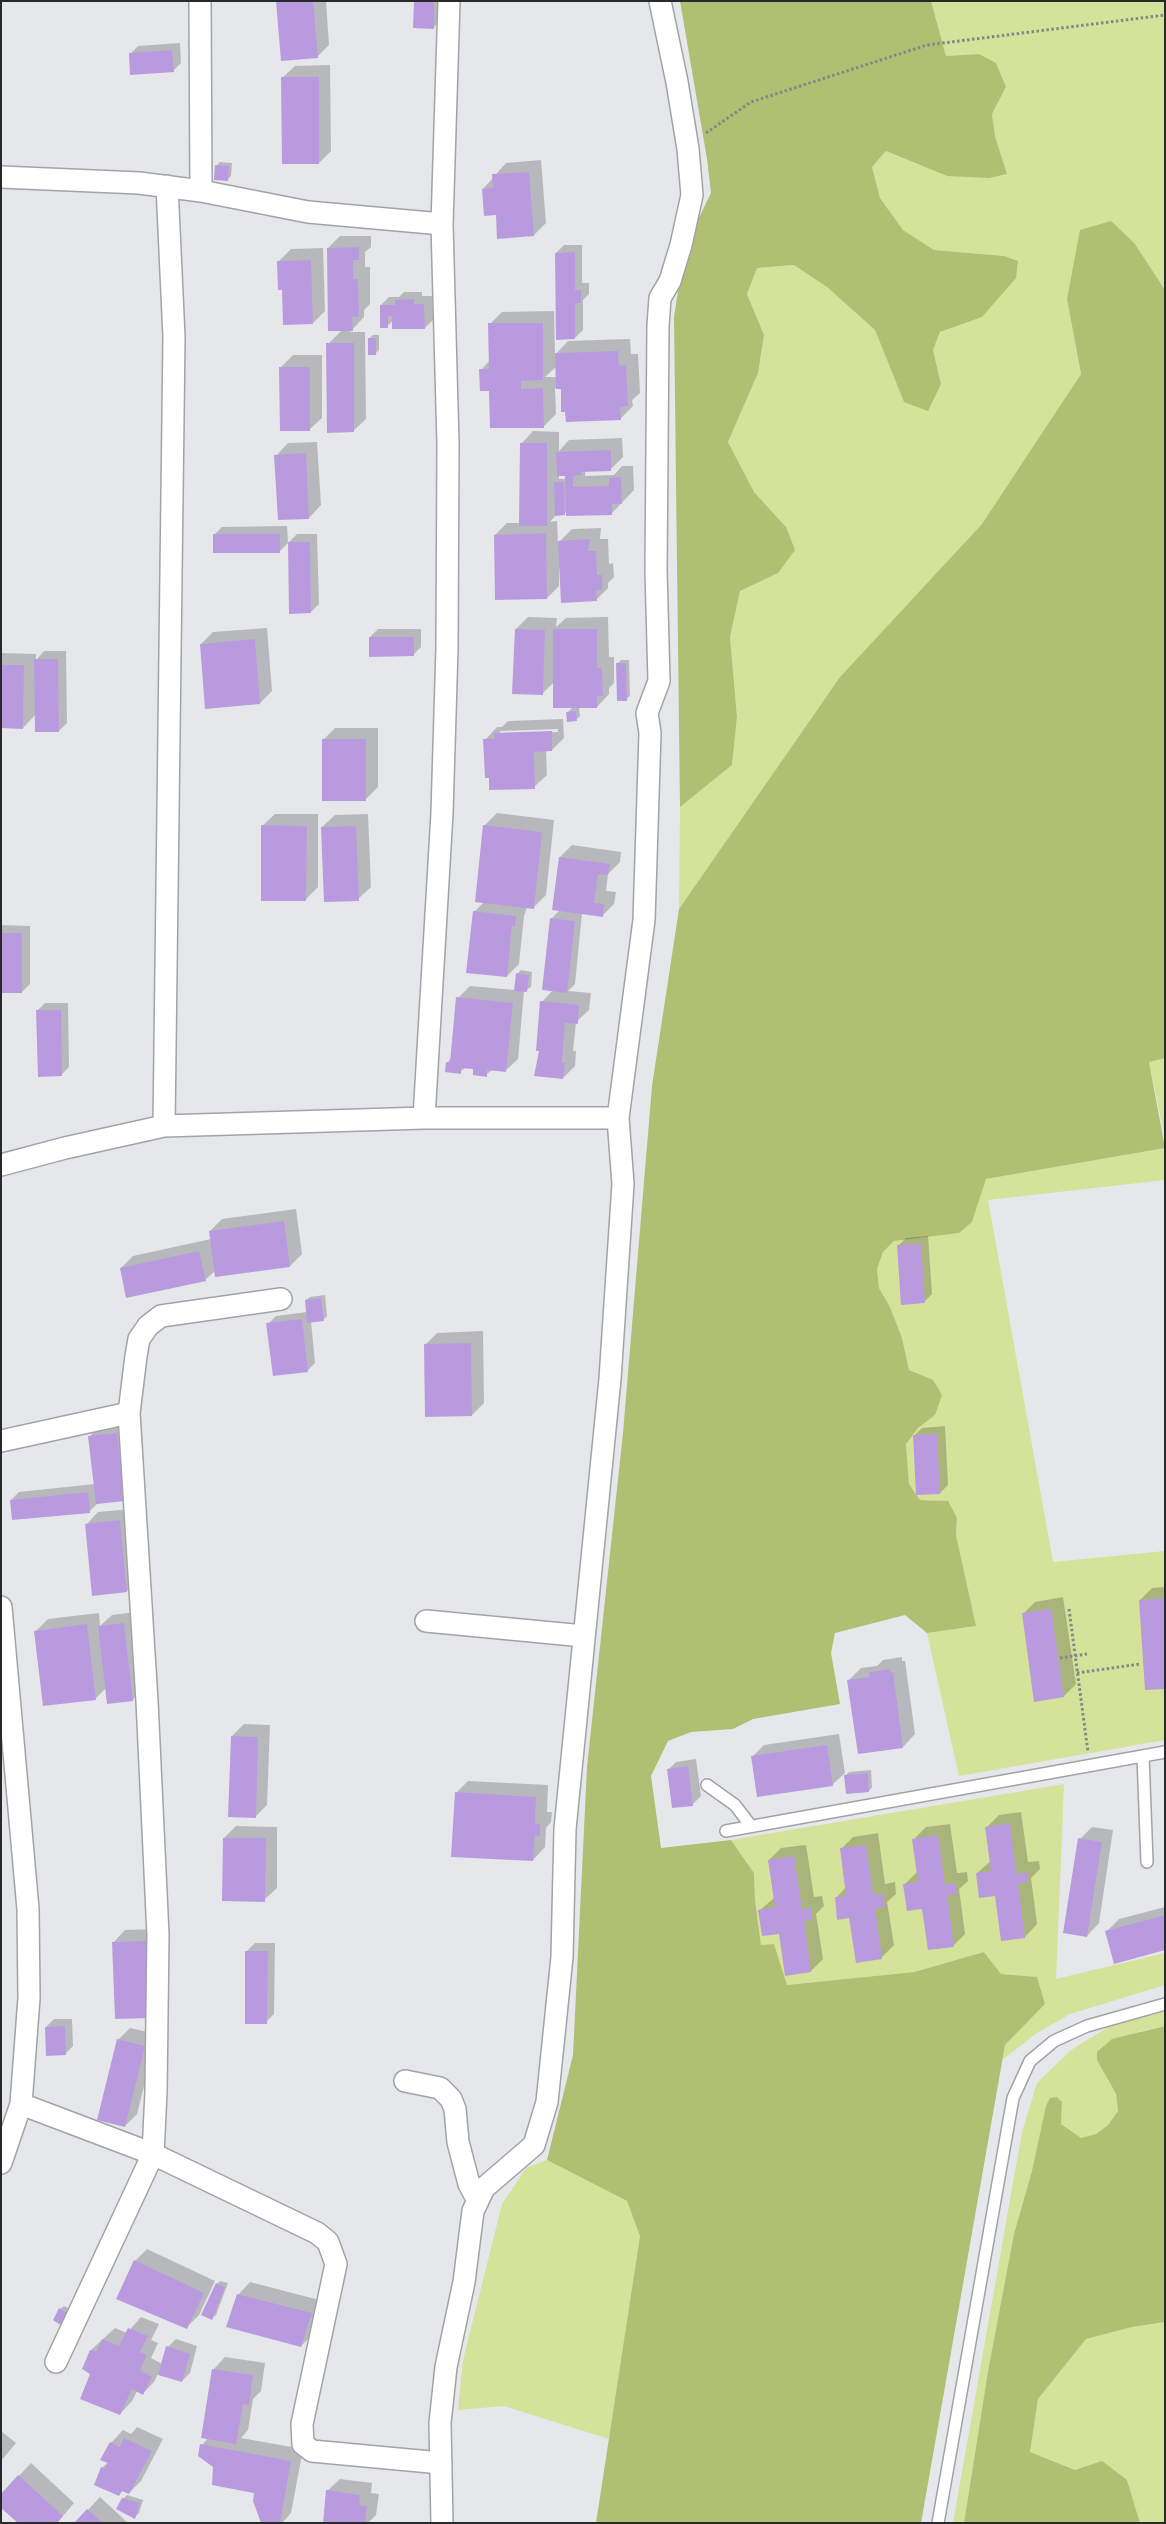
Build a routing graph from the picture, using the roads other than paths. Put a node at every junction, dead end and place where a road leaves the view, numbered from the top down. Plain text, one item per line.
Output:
1 (200, 1) edge
2 (449, 1) edge
3 (660, 1) edge
4 (1, 177) edge
5 (168, 186) junction
6 (201, 191) junction
7 (442, 224) junction
8 (424, 1118) junction
9 (618, 1118) junction
10 (164, 1126) junction
11 (1, 1165) edge
12 (281, 1299) dead end
13 (129, 1414) junction
14 (1, 1441) edge
15 (1, 1607) edge
16 (426, 1621) dead end
17 (584, 1636) junction
18 (1165, 1752) edge
19 (1143, 1756) junction
20 (707, 1785) dead end
21 (752, 1826) junction
22 (726, 1831) dead end
23 (1147, 1862) dead end
24 (1165, 2004) edge
25 (405, 2080) dead end
26 (21, 2104) junction
27 (153, 2154) junction
28 (1, 2164) edge
29 (478, 2201) junction
30 (56, 2362) dead end
31 (441, 2463) junction
32 (442, 2523) edge
33 (938, 2523) edge

1 - 6 street
2 - 7 street
3 - 9 street
4 - 5 street
5 - 6 street
5 - 10 street
6 - 7 street
7 - 8 street
8 - 9 street
8 - 10 street
9 - 17 street
10 - 11 street
12 - 13 street
13 - 14 street
13 - 27 street
15 - 26 street
16 - 17 street
17 - 29 street
18 - 19 lane
19 - 21 lane
19 - 23 lane
20 - 21 lane
21 - 22 lane
24 - 33 lane
25 - 29 street
26 - 27 street
26 - 28 street
27 - 30 street
27 - 31 street
29 - 31 street
31 - 32 street

